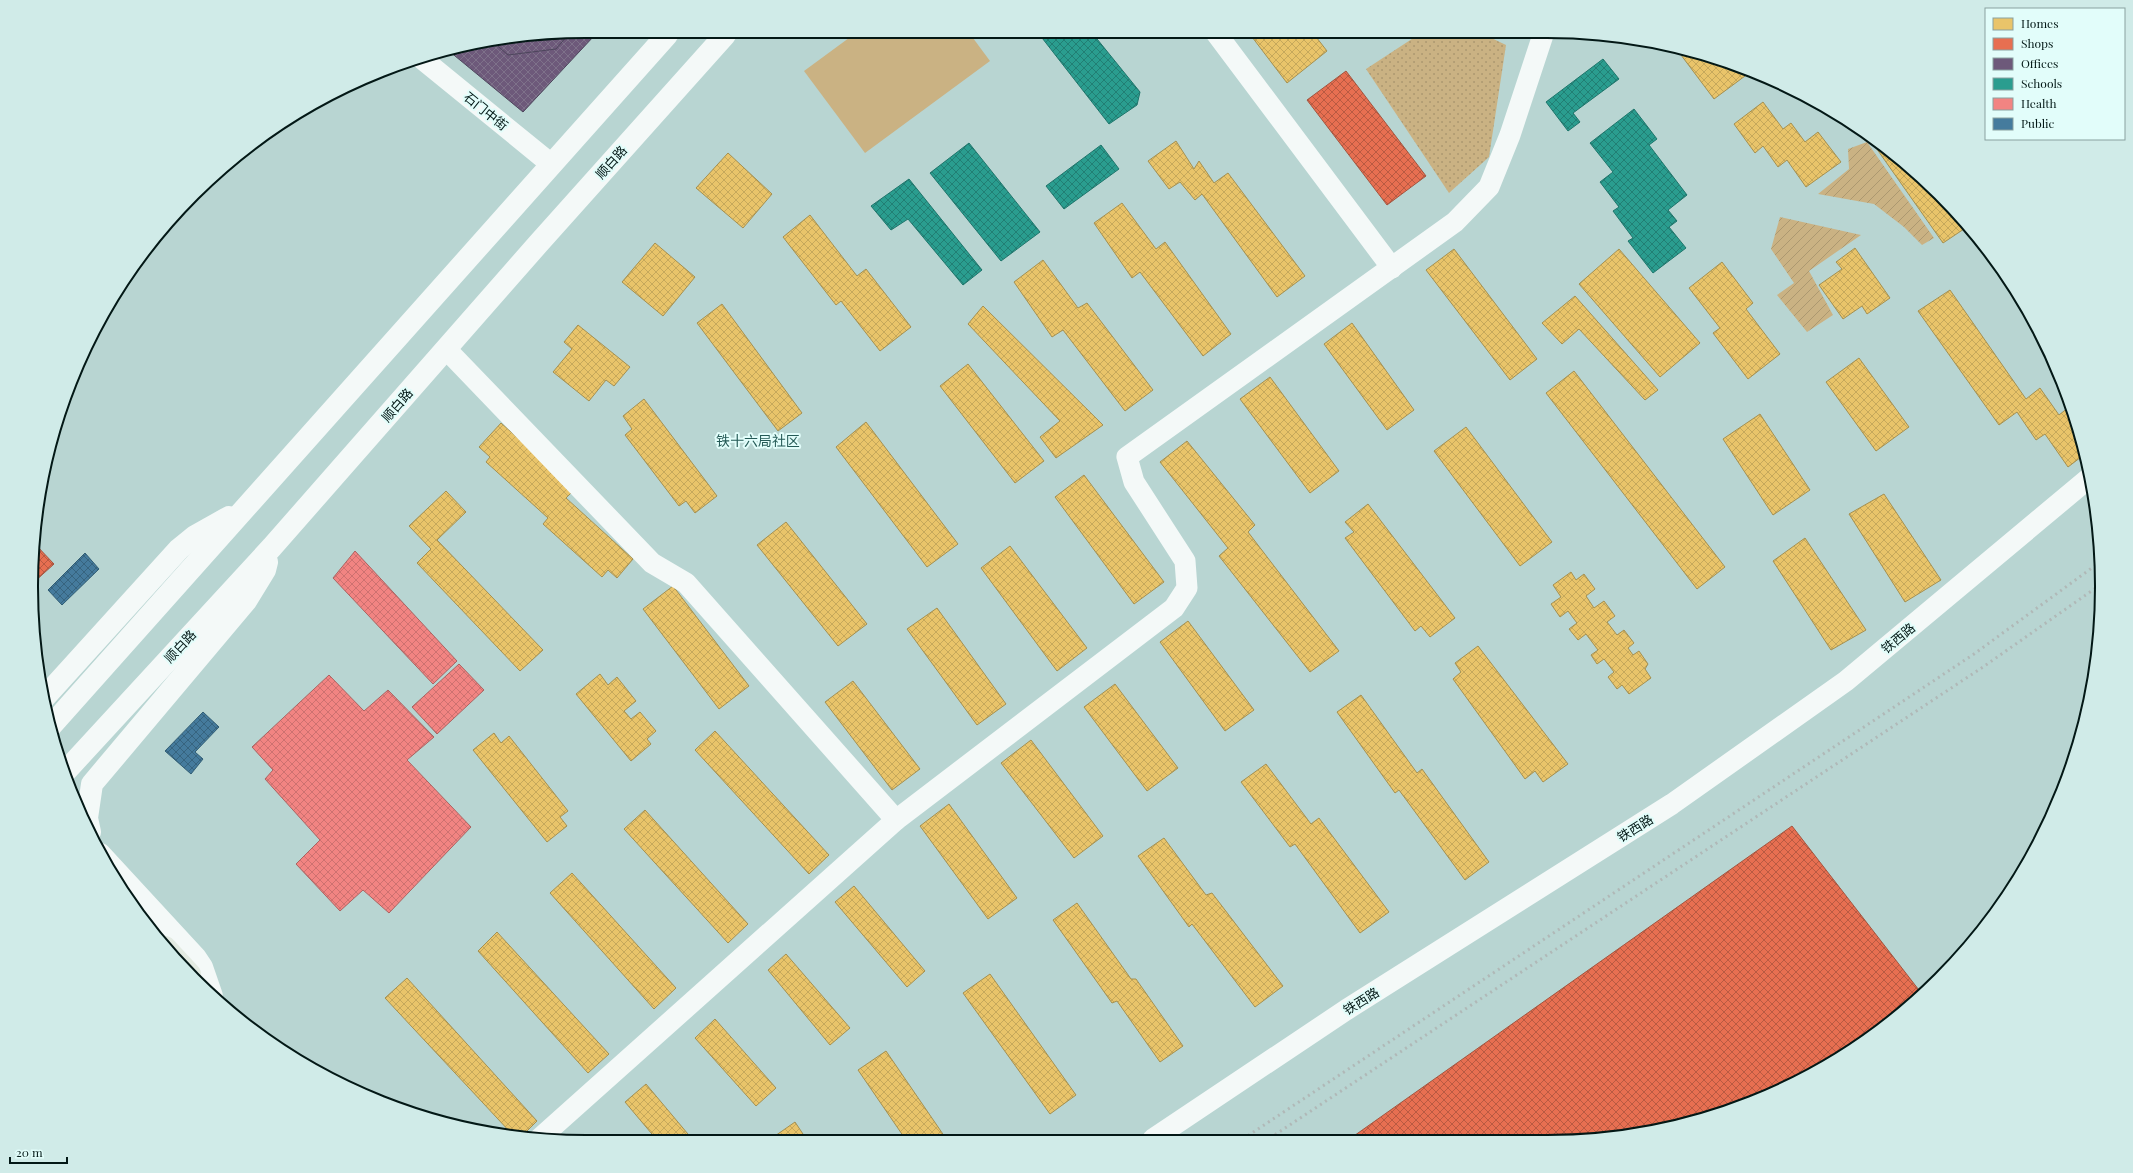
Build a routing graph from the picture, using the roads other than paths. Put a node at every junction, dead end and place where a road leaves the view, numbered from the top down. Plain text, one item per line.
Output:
1 (664, 38) edge
2 (722, 38) edge
3 (1220, 38) edge
4 (1542, 38) edge
5 (426, 62) edge
6 (551, 164) junction
7 (1392, 268) junction
8 (446, 349) junction
9 (2084, 482) edge
10 (243, 510) junction
11 (272, 547) junction
12 (49, 693) edge
13 (55, 721) edge
14 (69, 768) edge
15 (88, 813) edge
16 (896, 820) junction
17 (121, 877) edge
18 (207, 982) edge
19 (545, 1133) edge
20 (1159, 1135) edge

1 - 6 main road
2 - 8 main road, 顺白路
3 - 7 street
4 - 7 street
5 - 6 street, 石门中街
6 - 10 main road
7 - 16 street
8 - 11 main road, 顺白路
8 - 16 street
9 - 20 street, 铁西路
10 - 12 main road
10 - 13 main road
11 - 14 main road, 顺白路
11 - 15 main road
16 - 19 street
17 - 18 main road

